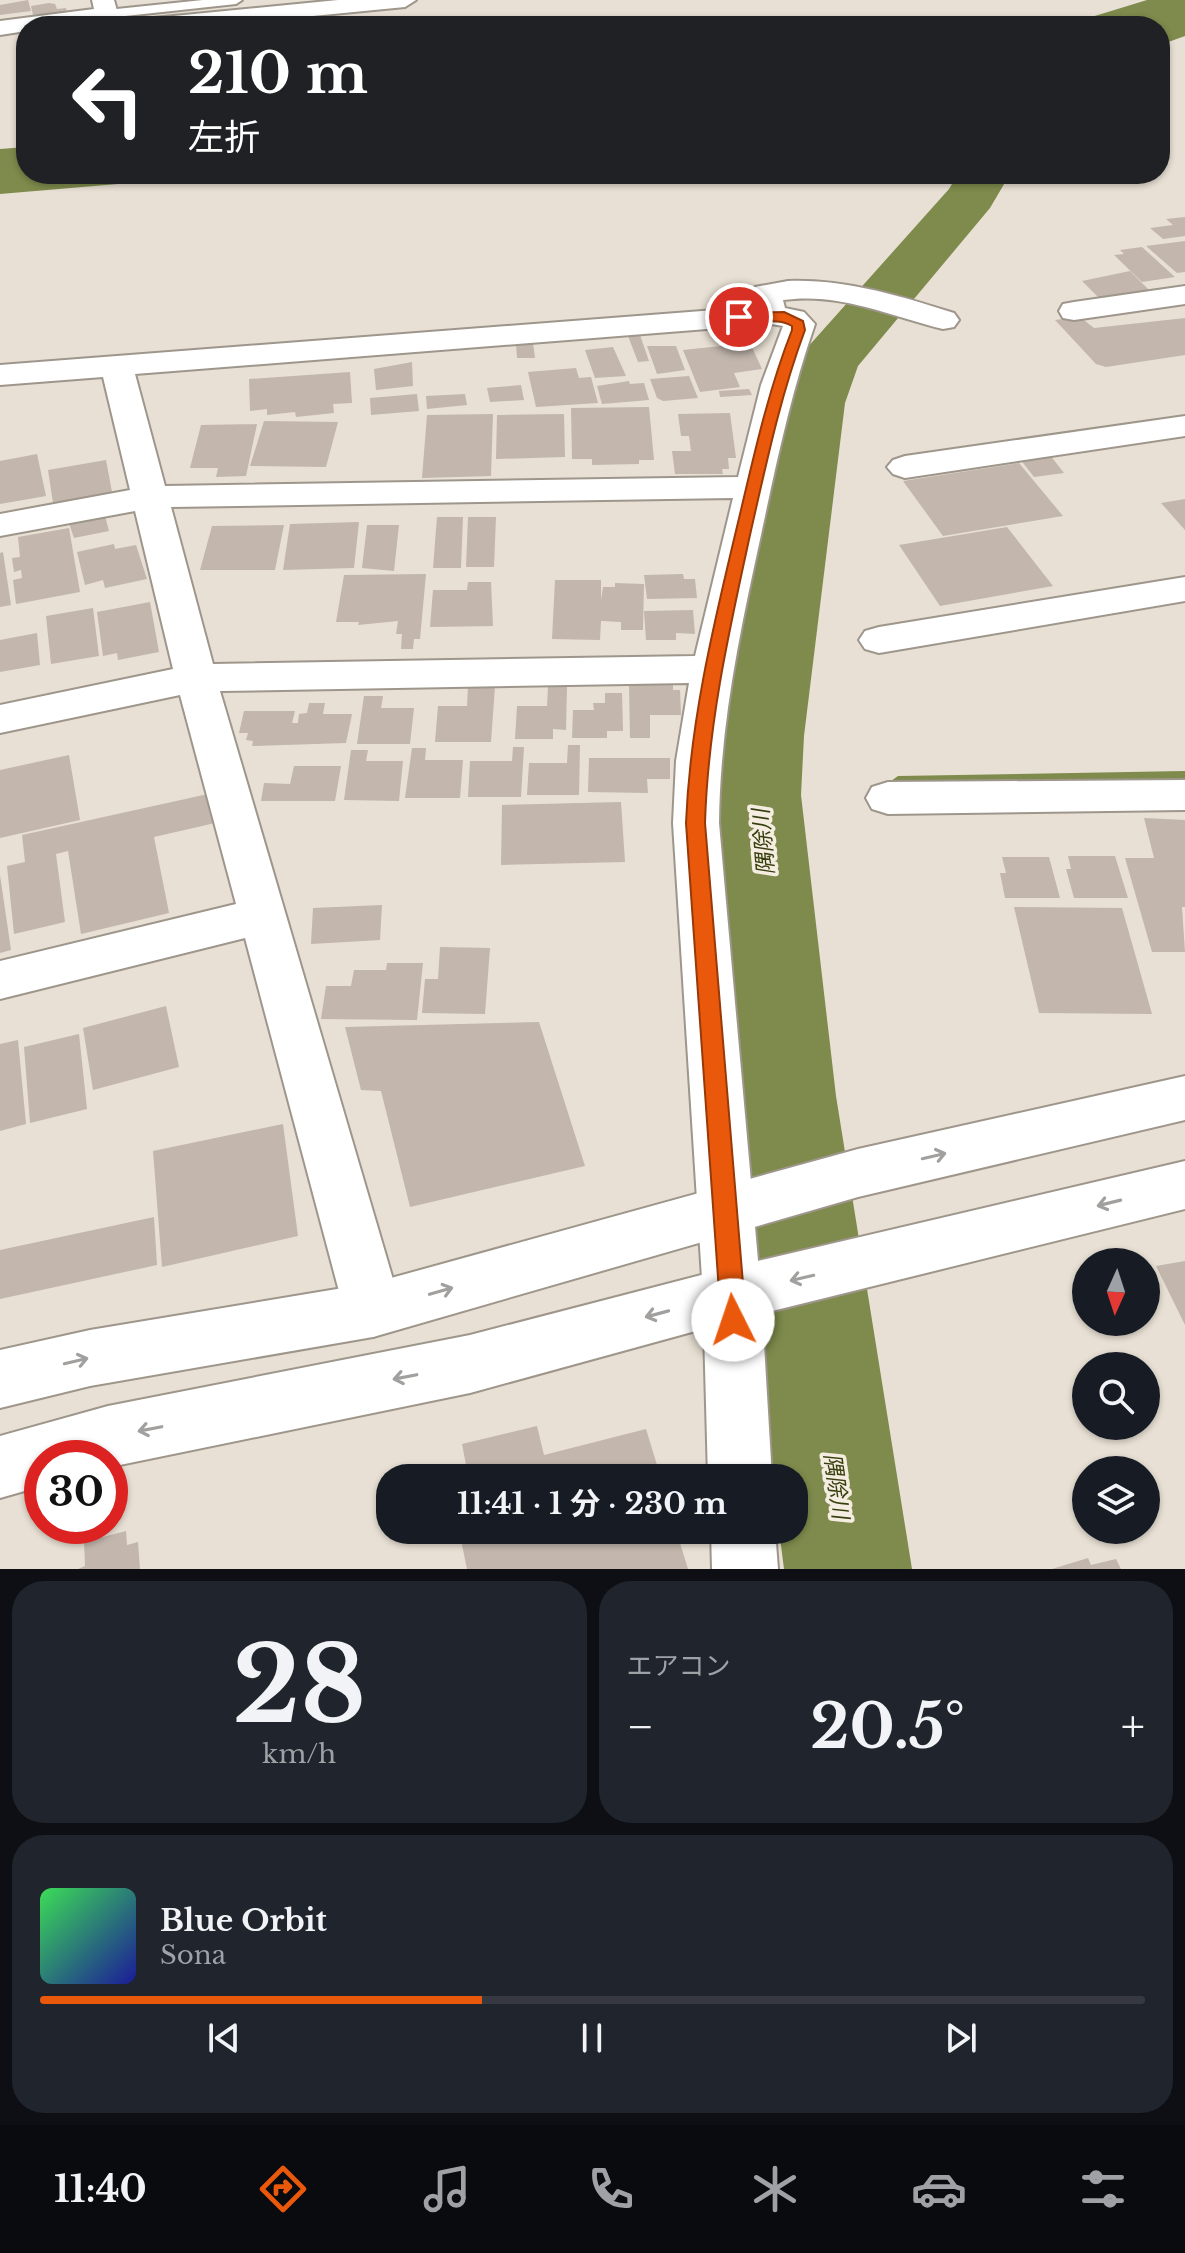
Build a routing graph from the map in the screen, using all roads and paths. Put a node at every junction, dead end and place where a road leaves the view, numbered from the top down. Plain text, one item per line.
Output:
1 (236, 0) edge
2 (405, 0) edge
3 (106, 4) edge
4 (53, 16) edge
5 (244, 16) edge
6 (1185, 295) edge
7 (1074, 311) dead end
8 (771, 315) junction
9 (935, 317) dead end
10 (116, 365) junction
11 (0, 375) edge
12 (1185, 426) edge
13 (905, 467) dead end
14 (754, 487) junction
15 (152, 497) junction
16 (0, 525) edge
17 (1185, 589) edge
18 (879, 640) dead end
19 (712, 669) junction
20 (196, 678) junction
21 (0, 719) edge
22 (1185, 795) edge
23 (888, 798) dead end
24 (265, 915) junction
25 (0, 980) edge
26 (1185, 1098) edge
27 (1185, 1185) edge
28 (725, 1211) junction
29 (732, 1294) junction
30 (373, 1310) junction
31 (0, 1379) edge
32 (739, 1464) edge
33 (0, 1467) edge
34 (744, 1544) edge
35 (745, 1569) edge

1 - 3 lane
2 - 5 street
3 - 4 street
6 - 7 street
8 - 9 street
8 - 10 street
8 - 14 street
10 - 11 street
10 - 15 street
12 - 13 street
14 - 15 street
14 - 19 street
15 - 16 street
15 - 20 street
17 - 18 street
19 - 20 street
19 - 28 street
20 - 21 street
20 - 24 street
22 - 23 street
24 - 25 street
24 - 30 street
28 -> 26 street
27 -> 29 street
28 - 29 street
30 -> 28 street
29 - 32 street
29 -> 33 street
31 -> 30 street
34 - 35 street

